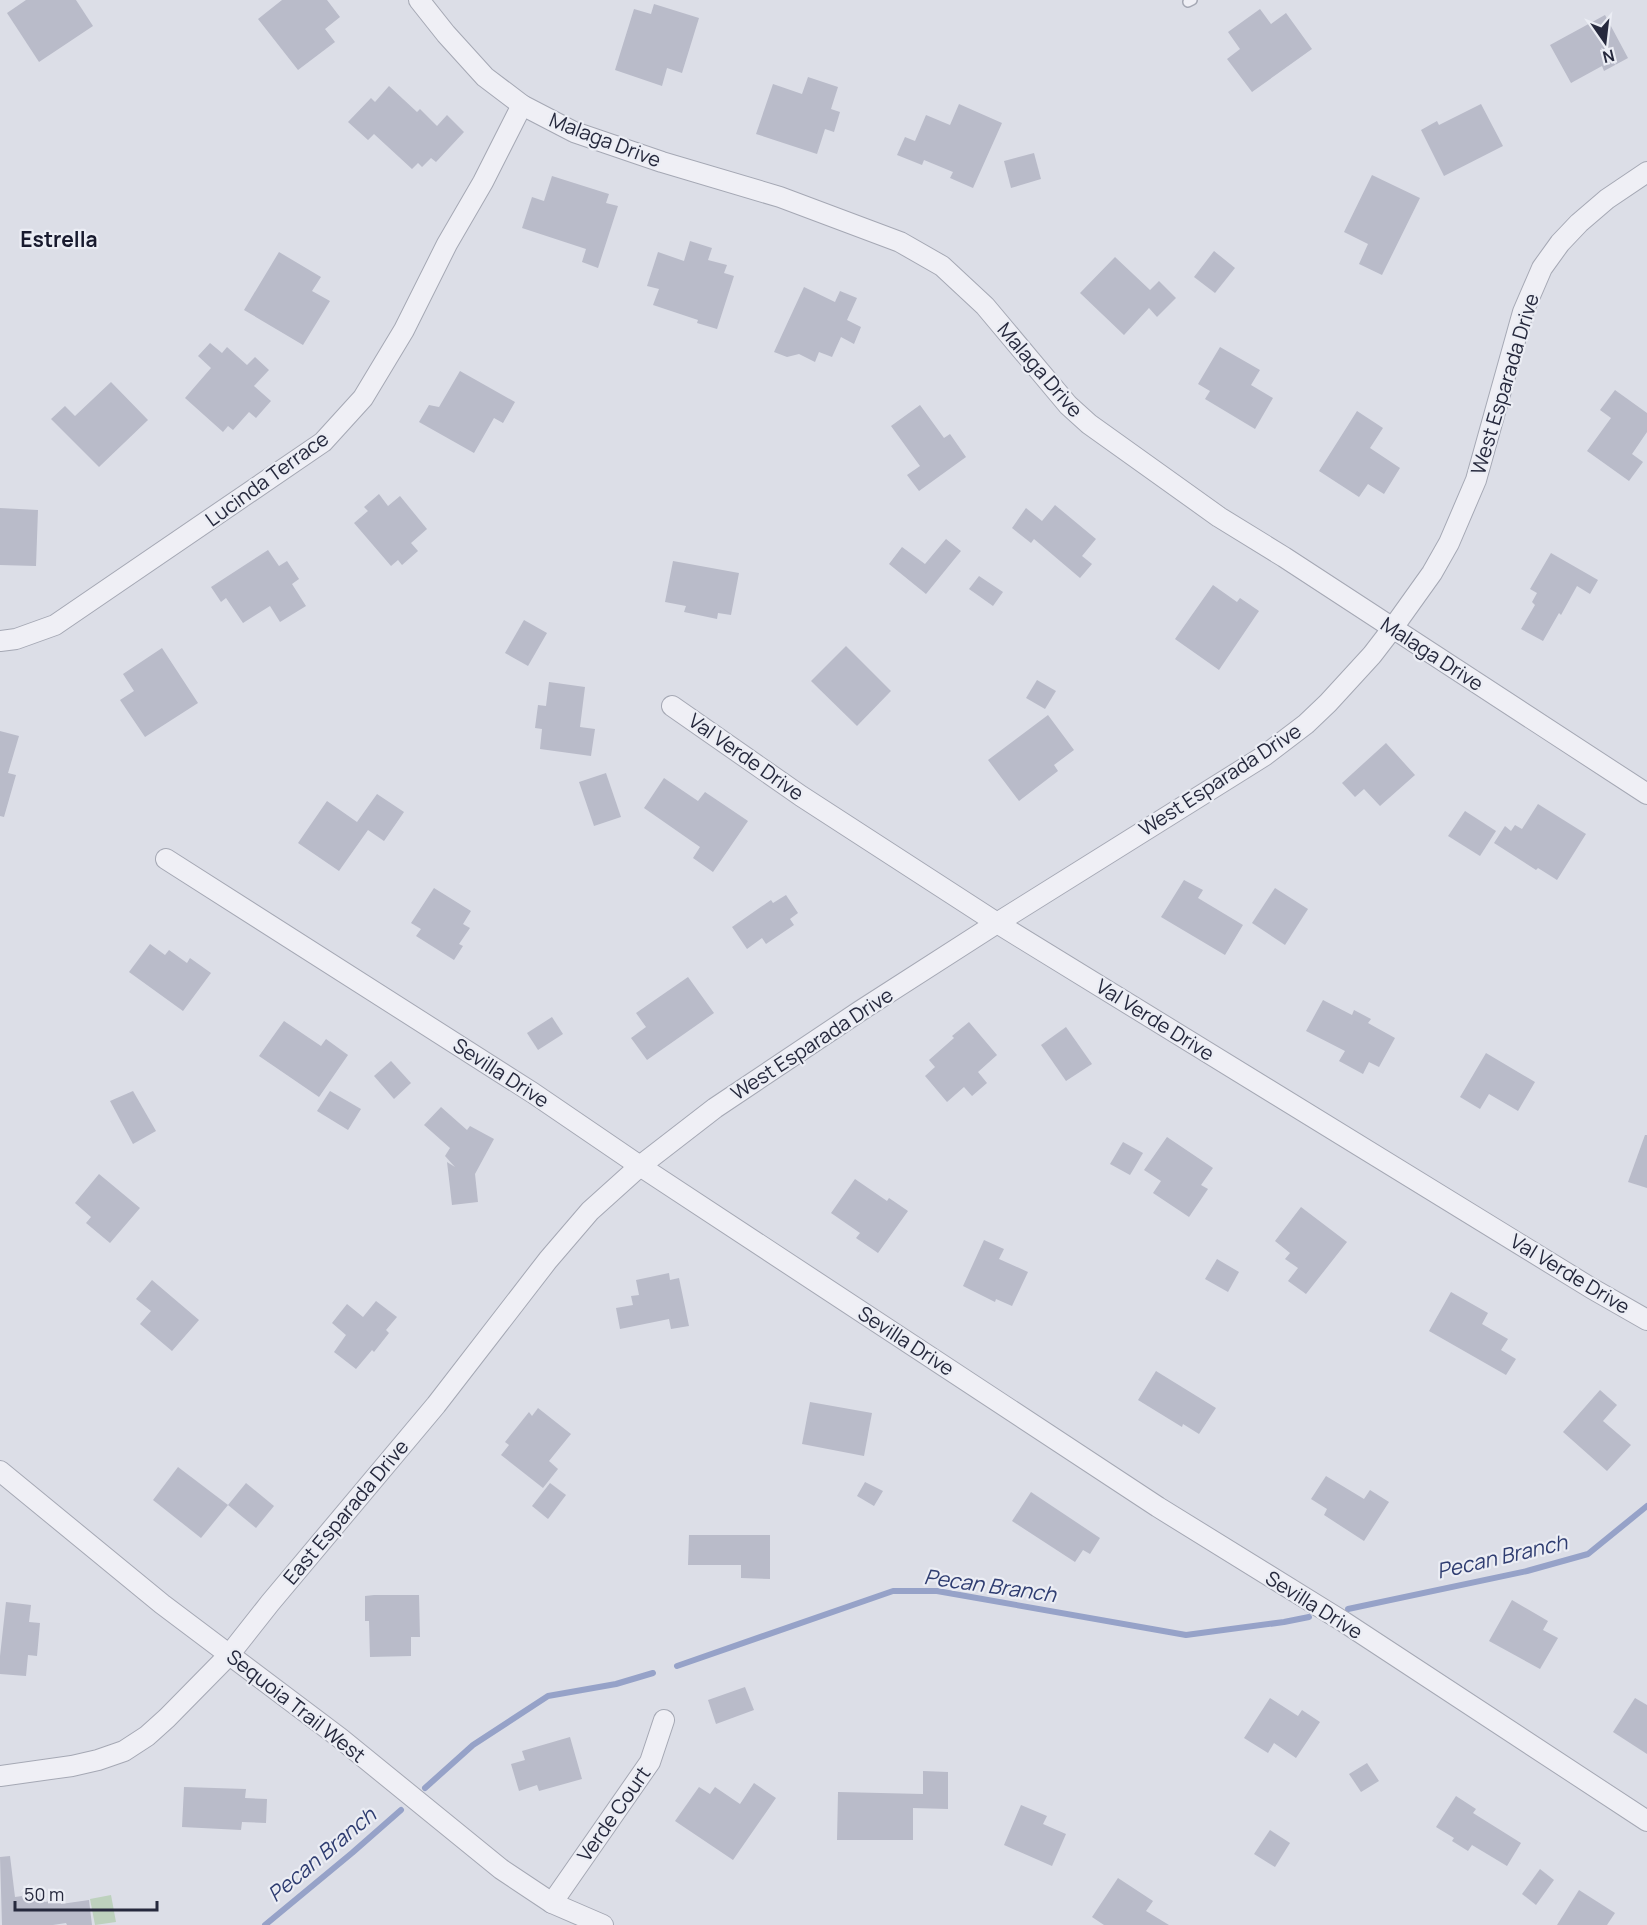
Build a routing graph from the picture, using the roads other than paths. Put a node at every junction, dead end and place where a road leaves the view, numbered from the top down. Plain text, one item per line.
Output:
1 (419, 0) edge
2 (522, 105) junction
3 (1647, 172) edge
4 (1392, 629) junction
5 (0, 641) edge
6 (672, 706) dead end
7 (1647, 794) edge
8 (166, 860) dead end
9 (997, 923) junction
10 (640, 1166) junction
11 (1647, 1320) edge
12 (0, 1471) edge
13 (230, 1655) junction
14 (664, 1720) dead end
15 (0, 1776) edge
16 (1647, 1821) edge
17 (552, 1903) junction
18 (603, 1925) edge

1 - 2 street, Malaga Drive
2 - 4 street, Malaga Drive
2 - 5 street, Lucinda Terrace
3 - 4 street, West Esparada Drive
4 - 7 street, Malaga Drive
4 - 9 street, West Esparada Drive
6 - 9 street, Val Verde Drive
8 - 10 street, Sevilla Drive
9 - 10 street, West Esparada Drive
9 - 11 street, Val Verde Drive
10 - 13 street, East Esparada Drive
10 - 16 street, Sevilla Drive
12 - 13 street, Sequoia Trail West
13 - 15 street, East Esparada Drive
13 - 17 street, Sequoia Trail West
14 - 17 street, Verde Court
17 - 18 street, Sequoia Trail West

